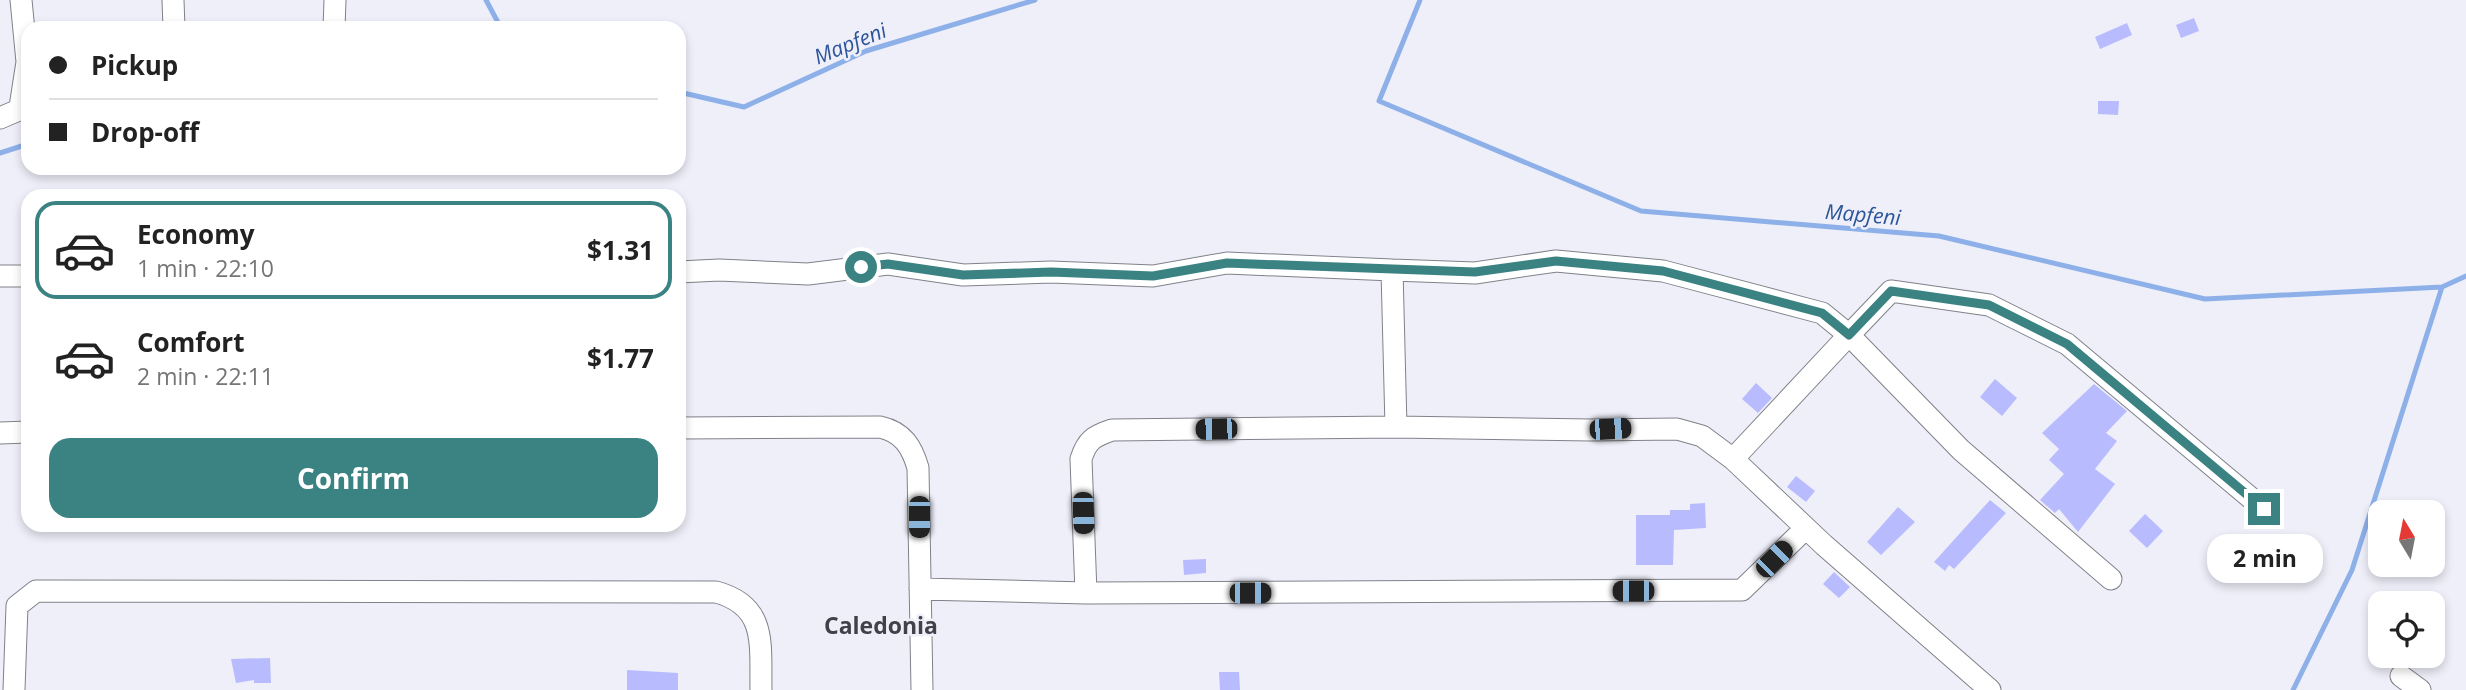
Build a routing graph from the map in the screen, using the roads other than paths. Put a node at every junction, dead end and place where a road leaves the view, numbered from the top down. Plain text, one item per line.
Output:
1 (21, 0) edge
2 (173, 0) edge
3 (335, 0) edge
4 (23, 21) edge
5 (174, 21) edge
6 (334, 21) edge
7 (21, 108) edge
8 (0, 118) edge
9 (1392, 270) junction
10 (686, 272) edge
11 (0, 276) edge
12 (21, 276) edge
13 (1849, 335) junction
14 (1396, 426) junction
15 (686, 428) edge
16 (21, 432) edge
17 (0, 433) edge
18 (1733, 459) junction
19 (2264, 509) dead end
20 (1806, 528) junction
21 (2111, 579) dead end
22 (920, 589) junction
23 (1086, 593) junction
24 (2401, 676) dead end
25 (15, 690) edge
26 (761, 690) edge
27 (922, 690) edge
28 (1990, 690) edge
29 (2420, 690) edge

1 - 4 street
2 - 5 street
3 - 6 street
7 - 8 street
9 - 10 street
9 - 13 street
9 - 14 street
11 - 12 street
13 - 18 street
13 - 19 street
13 - 21 street
14 - 18 street
14 - 23 street
15 - 22 street
16 - 17 street
18 - 20 street
20 - 23 street
20 - 28 street
22 - 23 street
22 - 27 street
24 - 29 street
25 - 26 street

